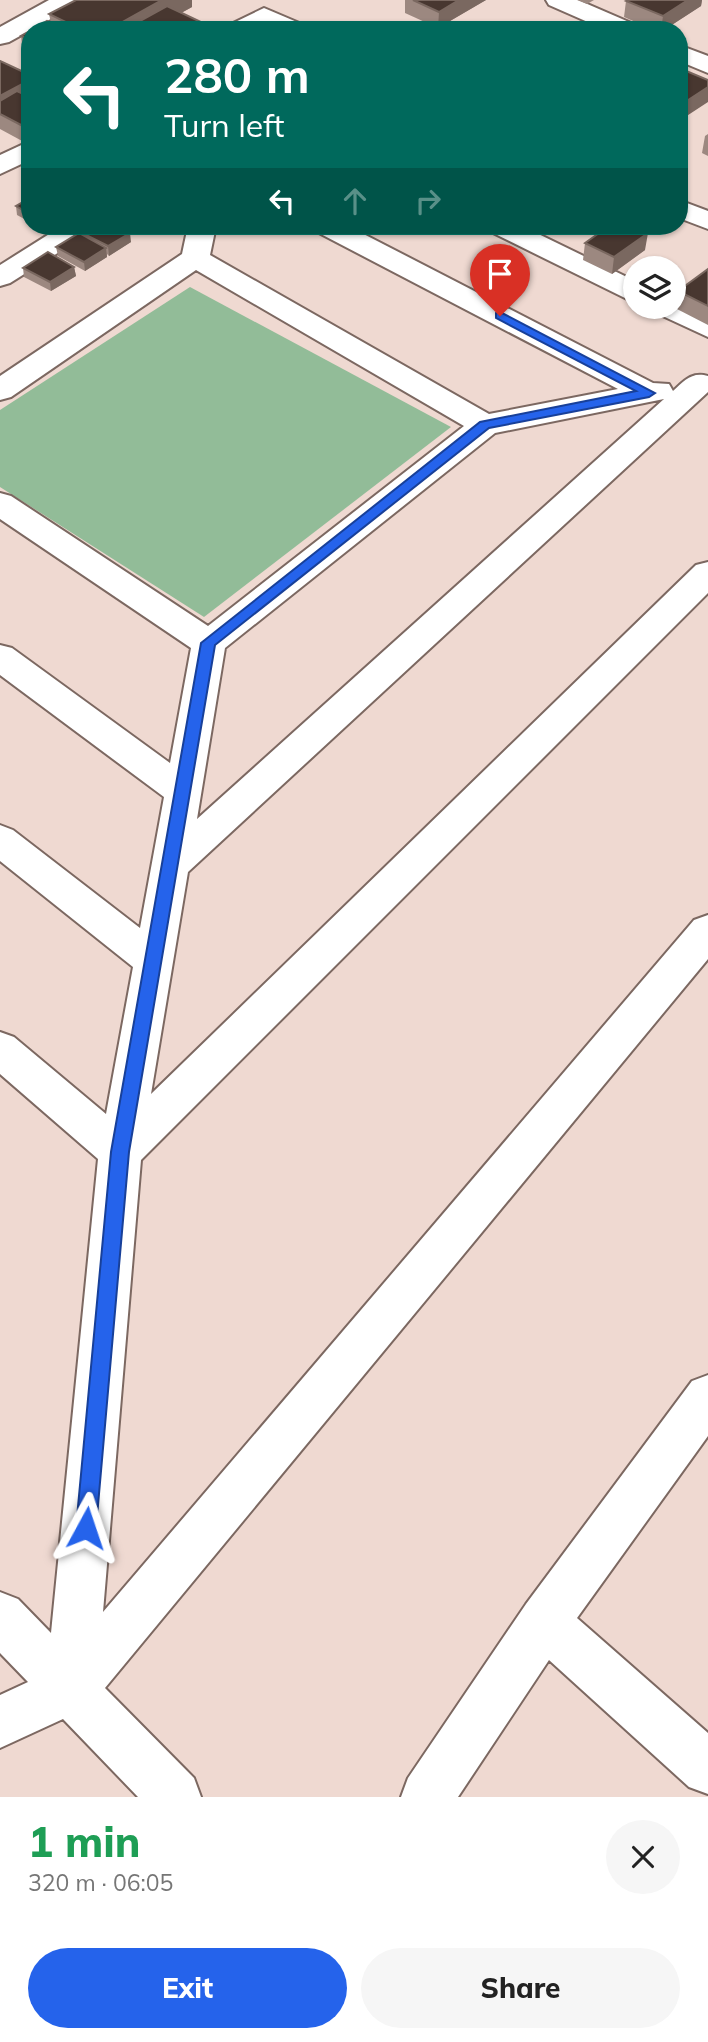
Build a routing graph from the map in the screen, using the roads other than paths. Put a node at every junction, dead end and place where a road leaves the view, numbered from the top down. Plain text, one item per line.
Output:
1 (35, 0) edge
2 (67, 0) edge
3 (558, 0) edge
4 (0, 19) edge
5 (29, 21) edge
6 (606, 21) edge
7 (21, 25) edge
8 (0, 37) edge
9 (688, 56) edge
10 (708, 65) edge
11 (21, 154) edge
12 (0, 166) edge
13 (688, 212) edge
14 (708, 221) edge
15 (67, 235) edge
16 (200, 235) edge
17 (344, 235) edge
18 (519, 235) edge
19 (195, 258) junction
20 (0, 277) edge
21 (623, 286) edge
22 (686, 317) edge
23 (708, 328) edge
24 (704, 382) edge
25 (0, 390) edge
26 (649, 393) junction
27 (485, 425) junction
28 (0, 504) edge
29 (708, 573) edge
30 (209, 643) junction
31 (0, 657) edge
32 (183, 792) junction
33 (0, 840) edge
34 (170, 866) junction
35 (708, 930) edge
36 (153, 961) junction
37 (0, 1049) edge
38 (120, 1152) junction
39 (703, 1416) edge
40 (0, 1617) edge
41 (544, 1622) junction
42 (71, 1689) junction
43 (0, 1722) edge
44 (708, 1768) edge
45 (175, 1797) edge
46 (427, 1797) edge

1 - 4 street
2 - 5 street
3 - 6 street
7 - 8 street
9 - 10 street
11 - 12 street
13 - 14 street
15 - 20 street
16 - 19 street
17 - 26 street
18 - 21 street
19 - 25 street
19 - 27 street
22 - 23 street
24 - 26 street
24 - 34 street
26 - 27 street
27 - 30 street
28 - 30 street
29 - 38 street
30 - 32 street
31 - 32 street
32 - 34 street
33 - 36 street
34 - 36 street
35 - 42 street
36 - 38 street
37 - 38 street
38 - 42 street
39 - 41 street
40 - 42 street
41 - 44 street
41 - 46 street
42 - 43 street
42 - 45 street

